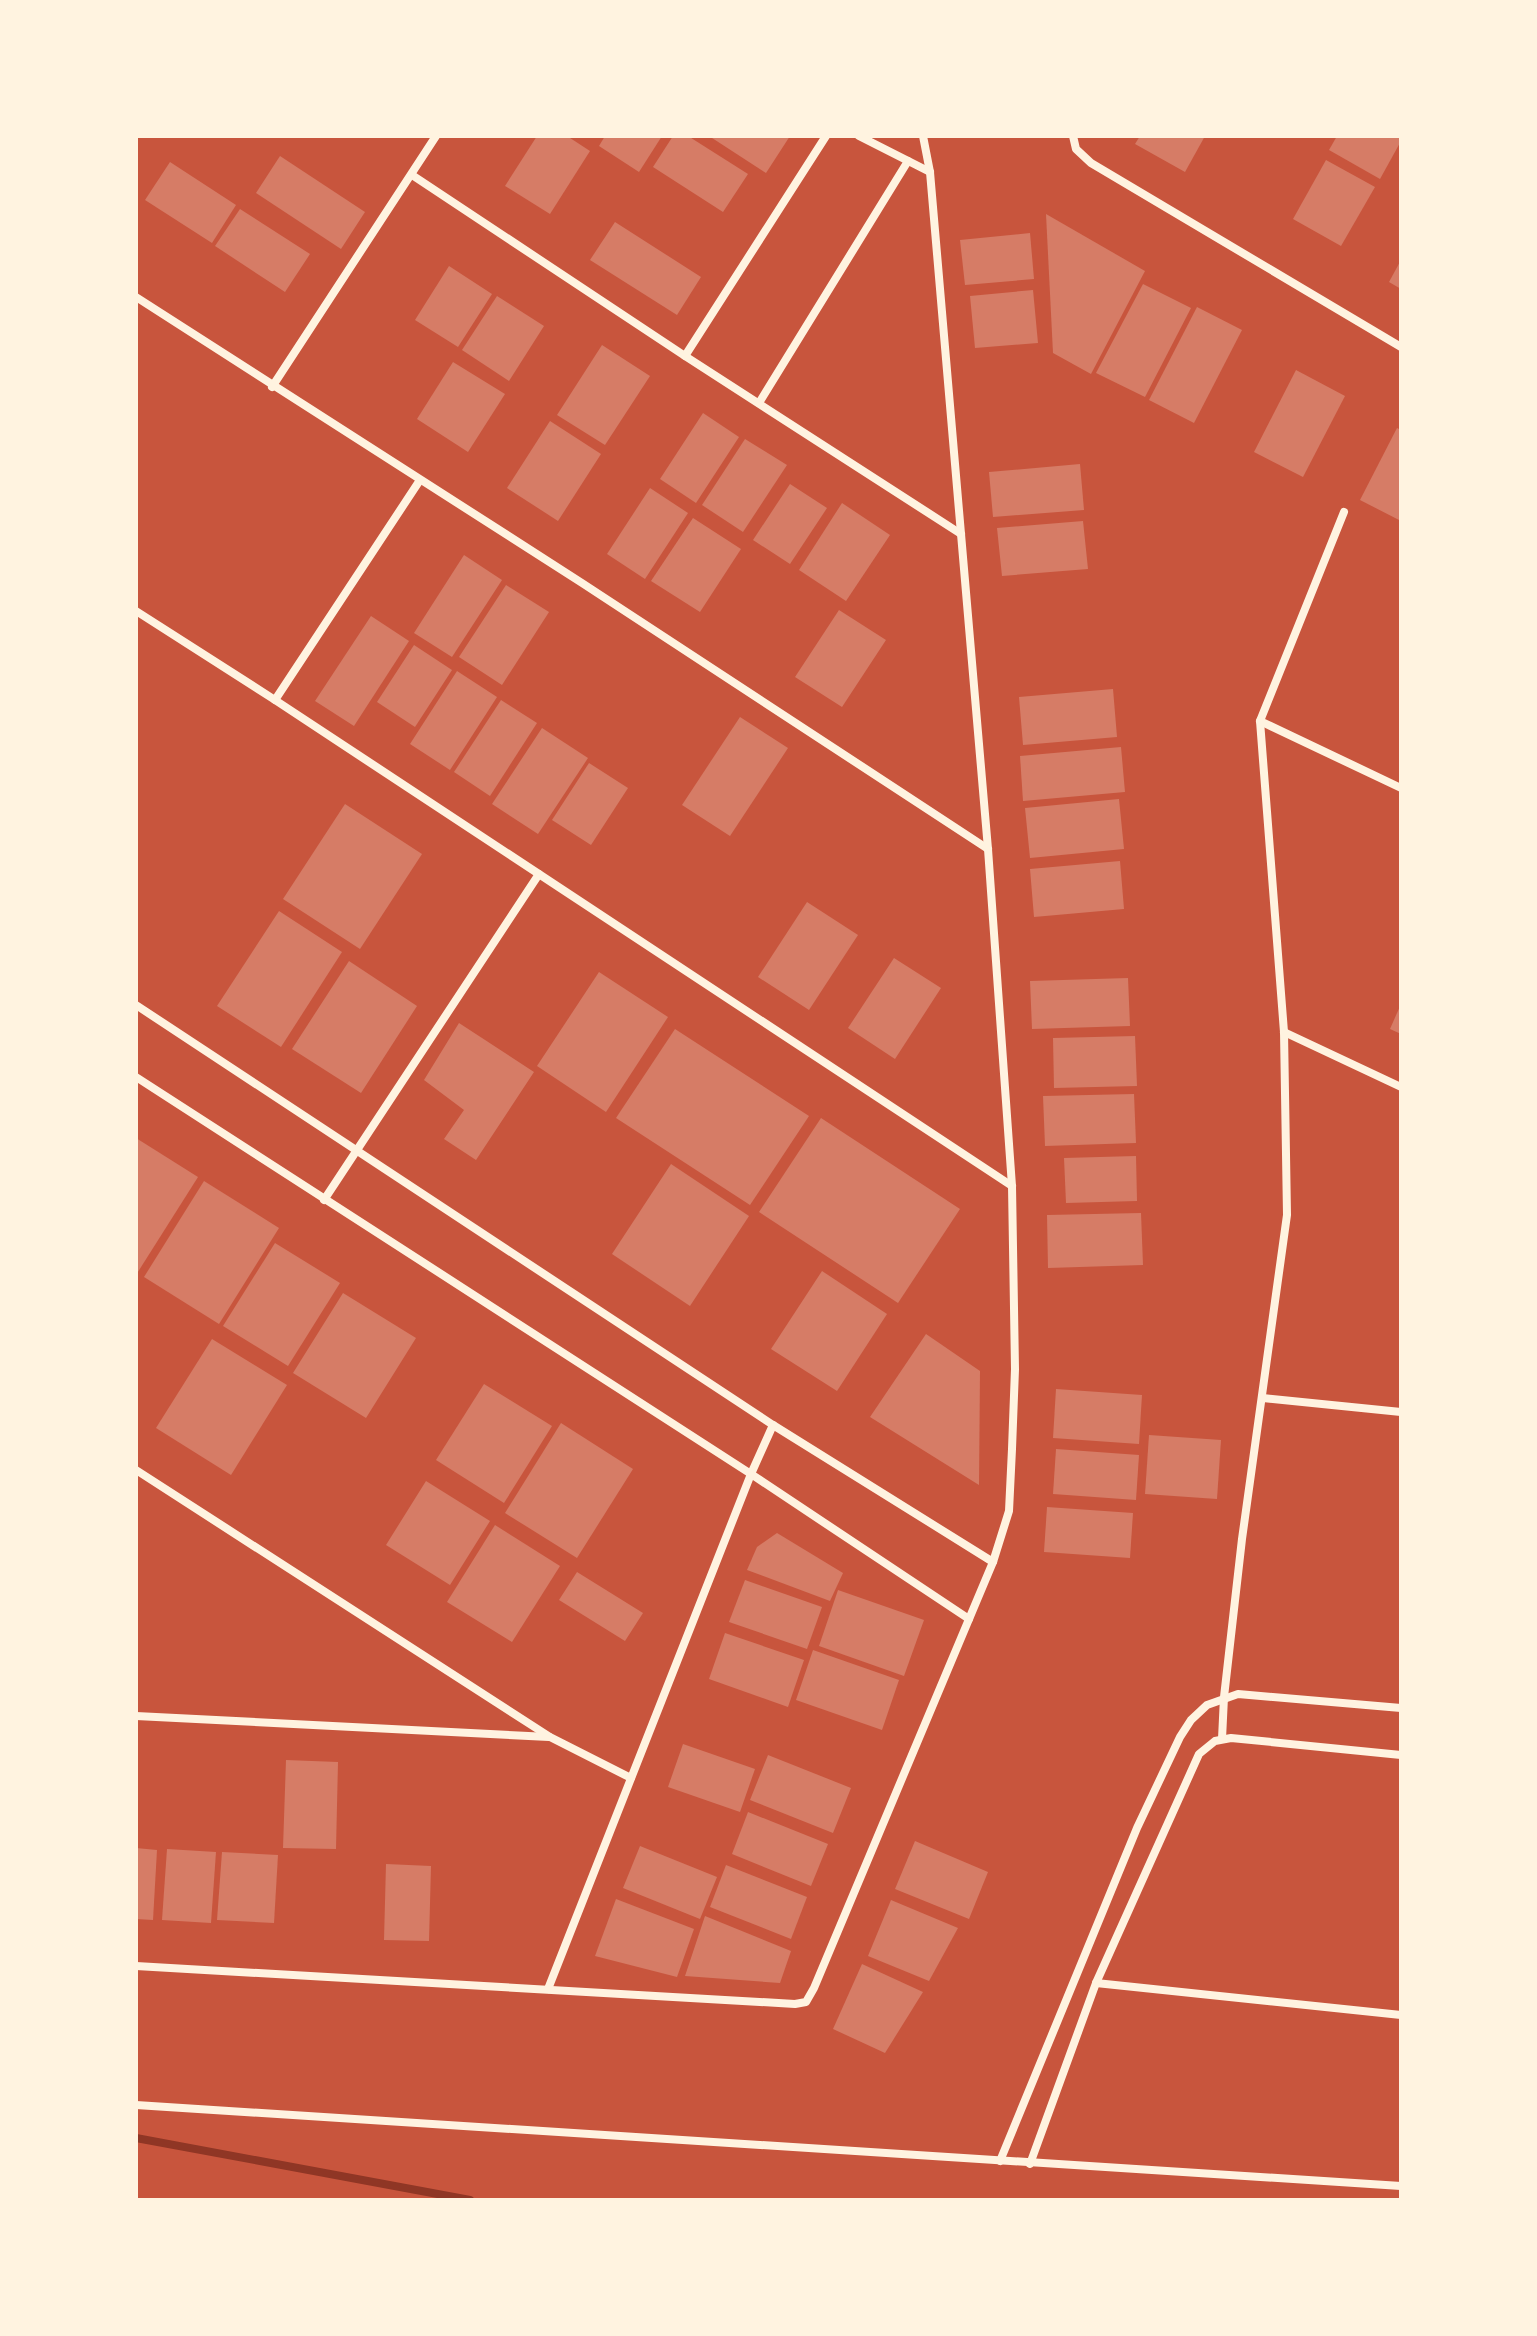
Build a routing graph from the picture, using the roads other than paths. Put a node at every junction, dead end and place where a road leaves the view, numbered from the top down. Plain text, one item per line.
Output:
1 (436, 136) edge
2 (826, 136) edge
3 (859, 136) edge
4 (923, 136) edge
5 (1073, 136) edge
6 (908, 161) junction
7 (930, 172) junction
8 (412, 175) junction
9 (136, 297) edge
10 (1401, 347) edge
11 (685, 356) junction
12 (272, 387) junction
13 (759, 403) junction
14 (420, 480) junction
15 (1344, 512) dead end
16 (961, 534) junction
17 (136, 611) edge
18 (275, 700) junction
19 (1260, 721) junction
20 (1401, 788) edge
21 (988, 849) junction
22 (539, 874) junction
23 (136, 1005) edge
24 (1284, 1032) junction
25 (136, 1077) edge
26 (1401, 1087) edge
27 (355, 1151) junction
28 (1012, 1186) junction
29 (324, 1200) junction
30 (1263, 1398) junction
31 (1401, 1412) edge
32 (773, 1425) junction
33 (136, 1470) edge
34 (751, 1474) junction
35 (993, 1562) junction
36 (969, 1619) junction
37 (1224, 1697) junction
38 (1401, 1708) edge
39 (136, 1716) edge
40 (550, 1737) junction
41 (1222, 1739) junction
42 (1401, 1755) edge
43 (631, 1778) junction
44 (136, 1966) edge
45 (1096, 1983) junction
46 (548, 1989) junction
47 (1401, 2015) edge
48 (136, 2105) edge
49 (1000, 2161) junction
50 (1030, 2164) junction
51 (1401, 2186) edge

1 - 8 street
2 - 11 street
3 - 6 street
4 - 7 street
5 - 10 street
6 - 7 street
6 - 13 street
7 - 16 street
8 - 11 street
8 - 12 street
9 - 12 street
11 - 13 street
12 - 14 street
13 - 16 street
14 - 18 street
14 - 21 street
15 - 19 street
16 - 21 street
17 - 18 street
18 - 22 street
19 - 20 street
19 - 24 street
21 - 28 street
22 - 27 street
22 - 28 street
23 - 27 street
24 - 26 street
24 - 30 street
25 - 29 street
27 - 29 street
27 - 32 street
28 - 35 street
29 - 34 street
30 - 31 street
30 - 37 street
32 - 34 street
32 - 35 street
33 - 40 street
34 - 36 street
34 - 43 street
35 - 36 street
36 - 46 street
37 - 38 street
37 - 41 street
37 - 49 street
39 - 40 street
40 - 43 street
41 - 42 street
41 - 45 street
43 - 46 street
44 - 46 street
45 - 47 street
45 - 50 street
48 - 49 street
49 - 50 street
50 - 51 street

